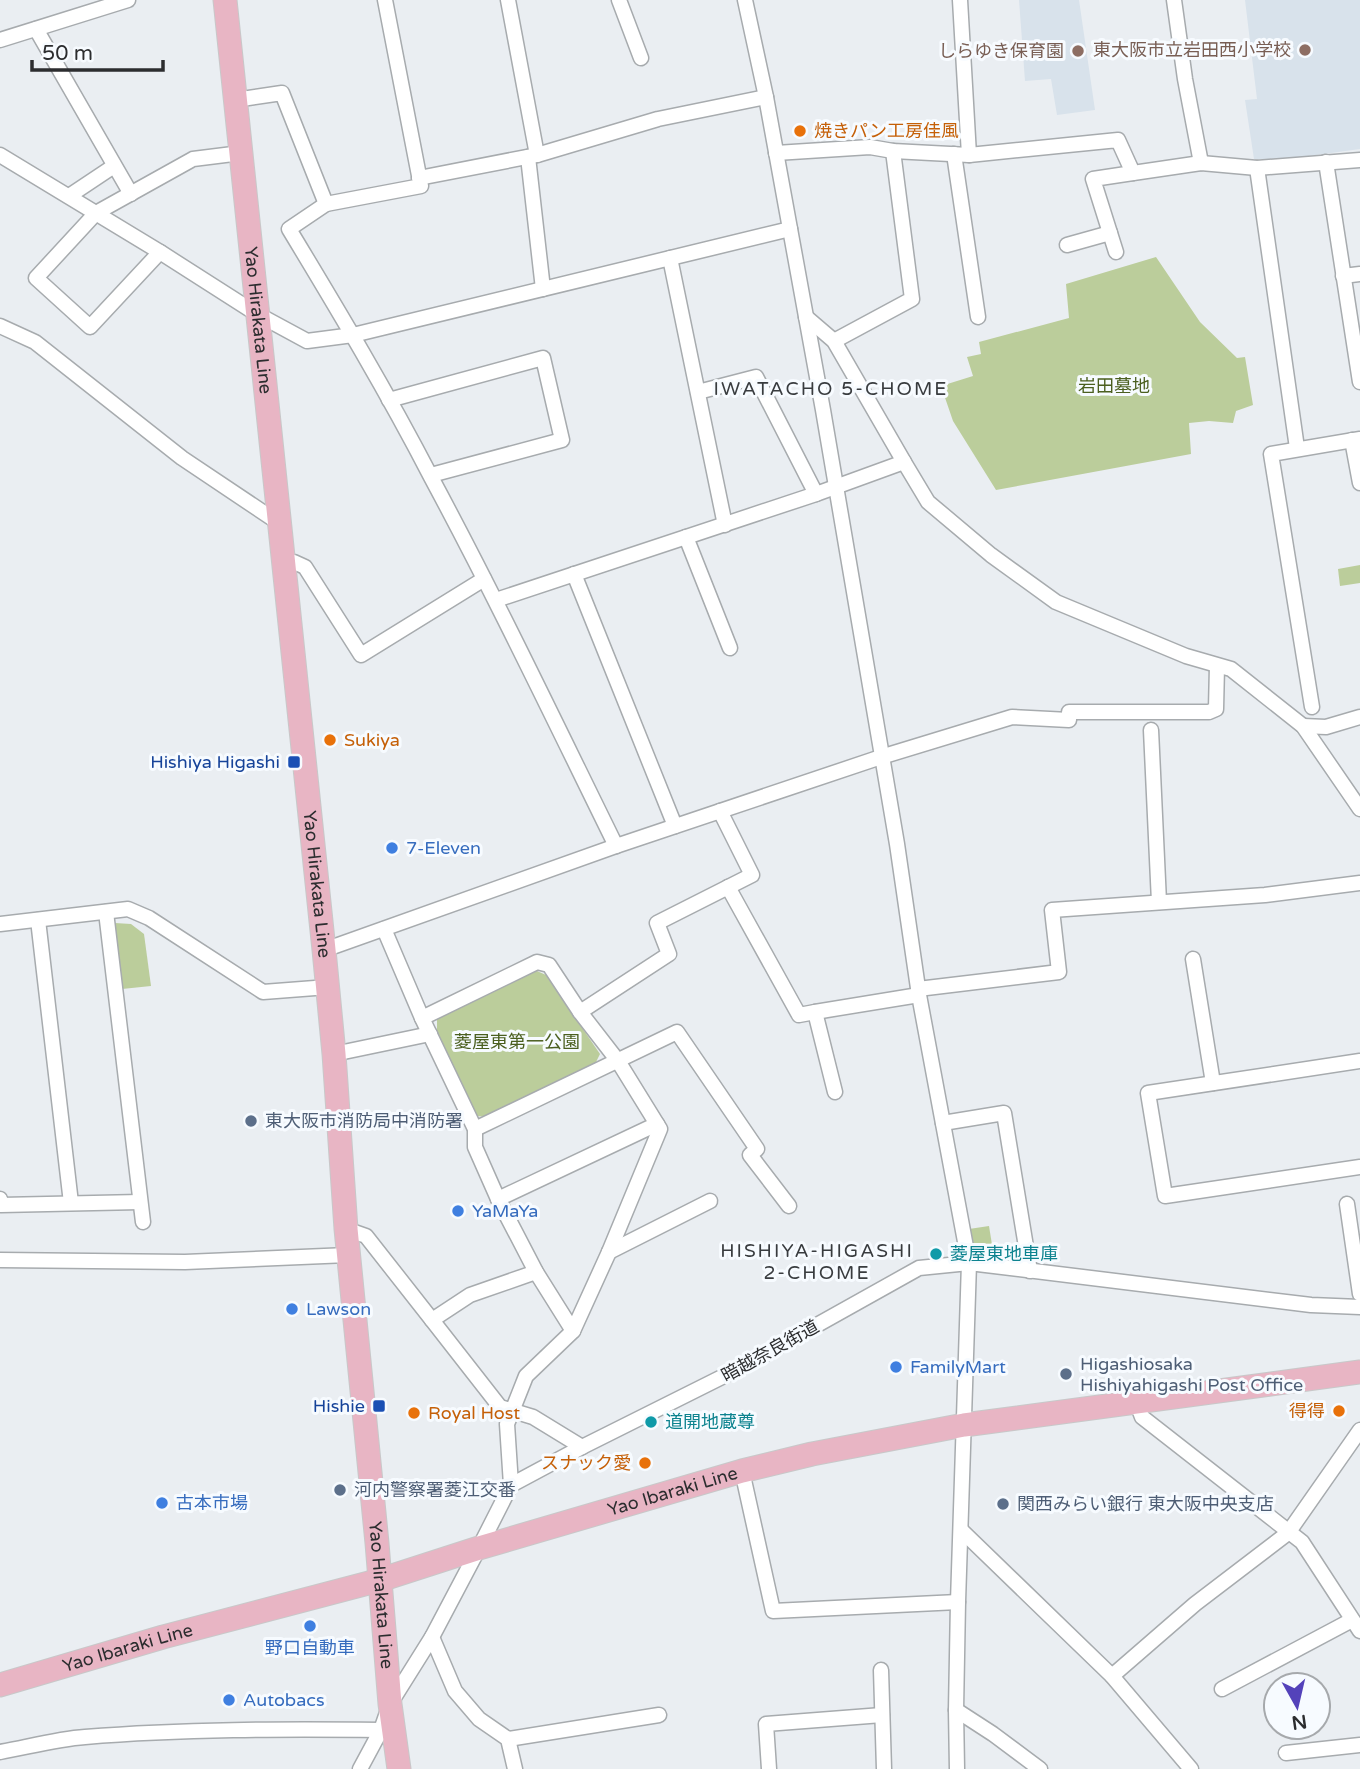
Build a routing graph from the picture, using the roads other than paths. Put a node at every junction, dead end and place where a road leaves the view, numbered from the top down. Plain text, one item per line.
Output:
1 (128, 0) edge
2 (225, 0) edge
3 (385, 0) edge
4 (508, 0) edge
5 (619, 0) edge
6 (746, 0) edge
7 (960, 0) edge
8 (1174, 0) edge
9 (36, 29) junction
10 (0, 40) edge
11 (641, 58) dead end
12 (766, 97) junction
13 (236, 100) junction
14 (893, 151) junction
15 (241, 153) junction
16 (776, 153) junction
17 (0, 155) edge
18 (954, 155) junction
19 (969, 155) junction
20 (533, 156) junction
21 (1360, 160) edge
22 (1326, 162) junction
23 (1201, 163) junction
24 (114, 166) junction
25 (1256, 168) junction
26 (1133, 173) junction
27 (419, 178) junction
28 (131, 194) junction
29 (69, 196) junction
30 (326, 204) junction
31 (96, 213) junction
32 (790, 229) junction
33 (1110, 233) junction
34 (1067, 245) dead end
35 (160, 251) junction
36 (1116, 252) dead end
37 (670, 258) junction
38 (1360, 274) edge
39 (1343, 276) junction
40 (543, 289) junction
41 (257, 314) junction
42 (806, 317) junction
43 (978, 317) dead end
44 (0, 326) edge
45 (353, 335) junction
46 (834, 341) junction
47 (1360, 382) edge
48 (698, 392) junction
49 (389, 400) junction
50 (1356, 439) edge
51 (1297, 448) junction
52 (904, 462) junction
53 (430, 475) junction
54 (1360, 484) edge
55 (835, 488) junction
56 (816, 494) junction
57 (279, 523) junction
58 (725, 524) junction
59 (686, 537) junction
60 (284, 565) junction
61 (574, 574) junction
62 (484, 579) junction
63 (496, 600) junction
64 (730, 648) dead end
65 (1217, 666) junction
66 (1312, 707) dead end
67 (1360, 716) edge
68 (1303, 726) junction
69 (1151, 730) dead end
70 (881, 757) junction
71 (1360, 809) edge
72 (720, 811) junction
73 (675, 826) junction
74 (616, 846) junction
75 (1360, 883) edge
76 (728, 887) junction
77 (1159, 902) junction
78 (106, 912) junction
79 (38, 920) junction
80 (0, 924) edge
81 (384, 929) junction
82 (324, 950) junction
83 (1193, 959) dead end
84 (327, 987) junction
85 (918, 992) junction
86 (580, 1012) junction
87 (815, 1012) junction
88 (422, 1018) junction
89 (430, 1034) junction
90 (334, 1054) junction
91 (618, 1061) junction
92 (1360, 1061) edge
93 (1213, 1083) junction
94 (835, 1091) dead end
95 (943, 1122) junction
96 (657, 1124) junction
97 (475, 1129) junction
98 (1360, 1167) edge
99 (0, 1199) edge
100 (498, 1199) junction
101 (710, 1201) dead end
102 (140, 1202) junction
103 (71, 1203) junction
104 (1347, 1204) dead end
105 (789, 1206) dead end
106 (143, 1222) dead end
107 (346, 1230) junction
108 (609, 1252) junction
109 (348, 1255) junction
110 (0, 1260) edge
111 (969, 1263) junction
112 (1030, 1271) junction
113 (536, 1272) junction
114 (1360, 1294) edge
115 (1360, 1307) edge
116 (432, 1320) junction
117 (573, 1331) junction
118 (1360, 1372) edge
119 (1136, 1401) junction
120 (512, 1410) junction
121 (964, 1425) junction
122 (1360, 1430) edge
123 (582, 1447) junction
124 (742, 1471) junction
125 (511, 1485) junction
126 (961, 1530) junction
127 (1288, 1533) junction
128 (479, 1548) junction
129 (380, 1580) junction
130 (958, 1602) junction
131 (1356, 1626) edge
132 (432, 1637) junction
133 (881, 1670) dead end
134 (1112, 1676) junction
135 (0, 1685) edge
136 (1222, 1689) dead end
137 (390, 1704) junction
138 (956, 1710) junction
139 (659, 1715) dead end
140 (883, 1716) junction
141 (381, 1730) junction
142 (508, 1739) junction
143 (1360, 1745) edge
144 (0, 1752) edge
145 (1286, 1753) dead end
146 (360, 1769) edge
147 (399, 1769) edge
148 (515, 1769) edge
149 (769, 1769) edge
150 (884, 1769) edge
151 (957, 1769) edge
152 (1040, 1769) edge
153 (1191, 1769) edge

1 - 9 street
2 - 13 main road, Yao Hirakata Line
3 - 27 street
4 - 20 street
5 - 11 street
6 - 12 street
7 - 19 street
8 - 23 street
9 - 10 street
9 - 24 street
12 - 16 street
12 - 20 street
13 - 15 main road, Yao Hirakata Line
13 - 30 street
14 - 16 street
14 - 18 street
14 - 46 street
15 - 28 street
15 - 41 main road, Yao Hirakata Line
16 - 32 street
17 - 29 street
18 - 19 street
18 - 43 street
19 - 26 street
20 - 27 street
20 - 40 street
21 - 22 street
22 - 25 street
22 - 39 street
23 - 25 street
23 - 26 street
24 - 28 street
24 - 29 street
25 - 51 street
26 - 33 street
27 - 30 street
28 - 31 street
29 - 31 street
30 - 45 street
31 - 35 street
31 - 35 street
32 - 37 street
32 - 42 street
33 - 34 street
33 - 36 street
35 - 41 street
37 - 40 street
37 - 48 street
38 - 39 street
39 - 47 street
40 - 45 street
41 - 45 street
41 - 57 main road, Yao Hirakata Line
42 - 46 street
42 - 55 street
44 - 57 street
45 - 49 street
46 - 52 street
48 - 56 street
48 - 58 street
49 - 53 street
49 - 53 street
50 - 51 street
50 - 54 street
51 - 66 street
52 - 55 street
52 - 65 street
53 - 62 street
55 - 56 street
55 - 70 street
56 - 58 street
57 - 60 main road, Yao Hirakata Line
58 - 59 street
59 - 61 street
59 - 64 street
60 - 62 street
60 - 82 main road, Yao Hirakata Line
61 - 63 street
61 - 73 street
62 - 63 street
63 - 74 street
65 - 68 street
65 - 70 street
67 - 68 street
68 - 71 street
69 - 77 street
70 - 72 street
70 - 85 street
72 - 73 street
72 - 76 street
73 - 74 street
74 - 81 street
75 - 77 street
76 - 86 street
76 - 87 street
77 - 85 street
78 - 79 street
78 - 84 street
78 - 102 street
79 - 80 street
79 - 103 street
81 - 82 street
81 - 88 street
82 - 84 main road, Yao Hirakata Line
83 - 93 street
84 - 90 main road, Yao Hirakata Line
85 - 87 street
85 - 95 street
86 - 88 street
86 - 91 street
87 - 94 street
88 - 89 street
89 - 90 street
89 - 97 street
90 - 107 main road, Yao Hirakata Line
91 - 96 street
91 - 97 street
91 - 105 street
92 - 93 street
93 - 98 street
95 - 111 street
95 - 112 street
96 - 100 street
96 - 108 street
97 - 100 street
99 - 103 street
100 - 113 street
101 - 108 street
102 - 103 street
102 - 106 street
104 - 114 street
107 - 109 main road, Yao Hirakata Line
107 - 116 street
108 - 117 street
109 - 110 street
109 - 129 main road, Yao Hirakata Line
111 - 112 street, 暗越奈良街道
111 - 121 street
111 - 123 street, 暗越奈良街道
112 - 115 street, 暗越奈良街道
113 - 116 street
113 - 117 street
116 - 120 street
117 - 120 street
118 - 119 main road, Yao Ibaraki Line
119 - 121 main road, Yao Ibaraki Line
119 - 127 street
120 - 123 street
120 - 125 street
121 - 124 main road, Yao Ibaraki Line
121 - 126 street
122 - 127 street
123 - 125 street, 暗越奈良街道
124 - 128 main road, Yao Ibaraki Line
124 - 130 street
125 - 128 street
126 - 130 street
126 - 134 street
127 - 131 street
127 - 134 street
128 - 129 main road, Yao Ibaraki Line
128 - 132 street
129 - 135 main road, Yao Ibaraki Line
129 - 137 main road, Yao Hirakata Line
130 - 138 street
131 - 136 street
132 - 137 street
132 - 142 street
133 - 140 street
134 - 153 street
137 - 141 street
137 - 147 main road, Yao Hirakata Line
138 - 151 street
138 - 152 street
139 - 142 street
140 - 149 street
140 - 150 street
141 - 144 street
141 - 146 street
142 - 148 street
143 - 145 street

